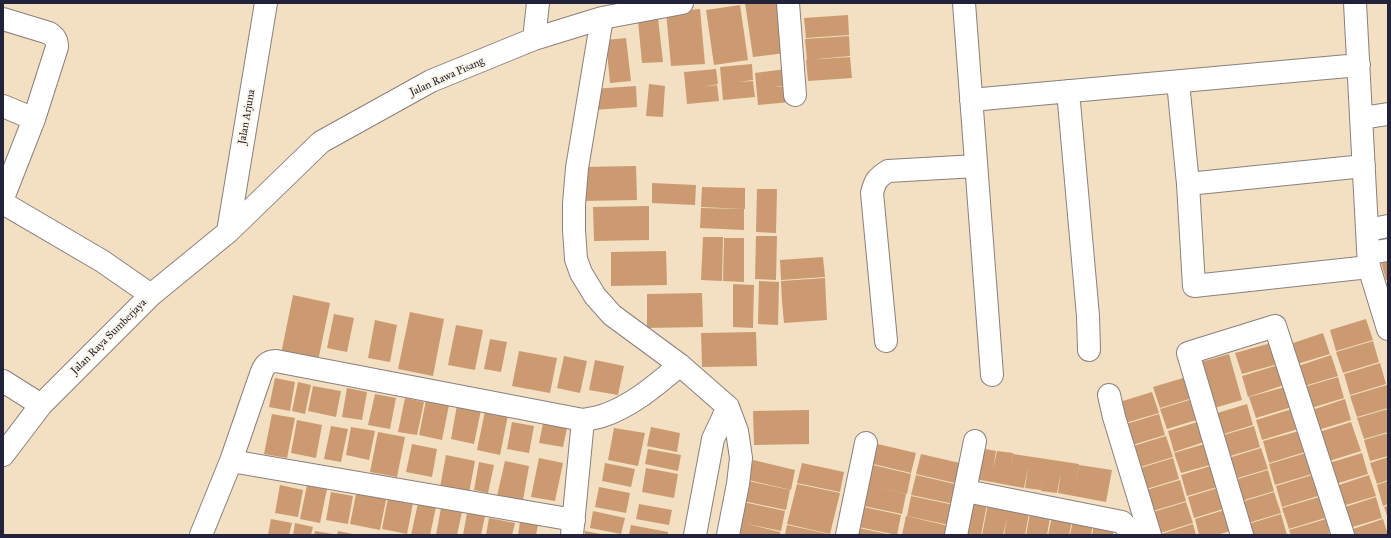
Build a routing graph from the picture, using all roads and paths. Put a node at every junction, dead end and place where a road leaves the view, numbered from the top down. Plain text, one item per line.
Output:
1 (266, 3) edge
2 (538, 3) edge
3 (682, 3) edge
4 (788, 3) edge
5 (964, 3) edge
6 (1355, 3) edge
7 (602, 18) junction
8 (3, 19) edge
9 (534, 39) junction
10 (1359, 65) junction
11 (1178, 82) junction
12 (1068, 91) junction
13 (795, 95) dead end
14 (971, 100) junction
15 (3, 106) edge
16 (1388, 114) edge
17 (1362, 118) junction
18 (34, 119) junction
19 (976, 166) junction
20 (1364, 166) junction
21 (1188, 184) junction
22 (3, 198) edge
23 (3, 203) edge
24 (1378, 228) edge
25 (228, 232) junction
26 (1375, 257) edge
27 (151, 295) junction
28 (1388, 328) edge
29 (886, 341) dead end
30 (1089, 350) dead end
31 (680, 366) junction
32 (992, 375) dead end
33 (3, 381) edge
34 (1109, 395) dead end
35 (41, 405) junction
36 (728, 407) junction
37 (583, 420) junction
38 (976, 441) dead end
39 (866, 443) dead end
40 (3, 455) edge
41 (230, 461) junction
42 (966, 492) junction
43 (573, 528) edge
44 (201, 535) edge
45 (695, 535) edge
46 (728, 535) edge
47 (847, 535) edge
48 (956, 535) edge
49 (1129, 535) edge
50 (1150, 535) edge
51 (1242, 535) edge
52 (1343, 535) edge

1 - 25 street, Jalan Arjuna
2 - 9 street
3 - 7 street, Jalan Rawa Pisang
4 - 13 street
5 - 14 street
6 - 10 street
7 - 9 street, Jalan Rawa Pisang
7 - 31 street
8 - 18 street
9 - 25 street, Jalan Rawa Pisang
10 - 11 street
10 - 17 street
11 - 12 street
11 - 21 street
12 - 14 street
12 - 30 street
14 - 19 street
15 - 18 street
16 - 17 street
17 - 20 street
18 - 22 street
19 - 29 street
19 - 32 street
20 - 21 street
20 - 24 street
21 - 26 street
23 - 27 street
24 - 26 street
25 - 27 street, Jalan Raya Sumberjaya
26 - 28 street
27 - 35 street, Jalan Raya Sumberjaya
31 - 36 street
31 - 37 street
33 - 35 street
34 - 50 street
35 - 40 street, Jalan Raya Sumberjaya
36 - 45 street
36 - 46 street
37 - 41 street
37 - 43 street
38 - 42 street
39 - 47 street
41 - 43 street
41 - 44 street
42 - 48 street
42 - 49 street
51 - 52 street

